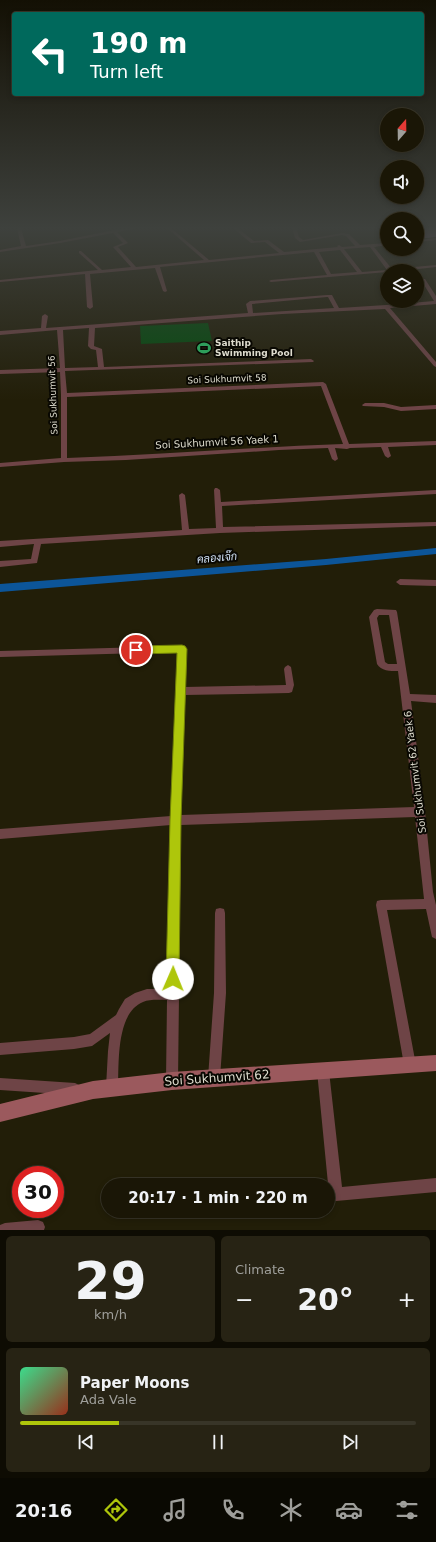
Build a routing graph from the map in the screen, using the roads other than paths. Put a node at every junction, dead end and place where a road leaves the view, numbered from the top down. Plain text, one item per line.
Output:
1 (88, 285) edge
2 (163, 285) edge
3 (426, 285) edge
4 (165, 291) dead end
5 (436, 301) edge
6 (424, 302) edge
7 (90, 307) dead end
8 (380, 307) edge
9 (387, 308) edge
10 (337, 309) junction
11 (251, 314) junction
12 (46, 316) dead end
13 (92, 327) junction
14 (60, 329) junction
15 (43, 330) junction
16 (0, 333) edge
17 (436, 353) edge
18 (427, 354) junction
19 (312, 361) dead end
20 (436, 365) edge
21 (102, 368) junction
22 (62, 369) junction
23 (0, 372) edge
24 (64, 395) junction
25 (364, 405) dead end
26 (436, 407) edge
27 (436, 443) edge
28 (384, 445) junction
29 (331, 447) junction
30 (347, 447) junction
31 (388, 456) dead end
32 (64, 460) junction
33 (335, 460) dead end
34 (0, 465) edge
35 (217, 490) dead end
36 (436, 492) edge
37 (182, 495) dead end
38 (219, 504) junction
39 (436, 524) edge
40 (220, 530) junction
41 (186, 533) junction
42 (38, 542) junction
43 (0, 544) edge
44 (0, 564) edge
45 (400, 582) dead end
46 (436, 583) edge
47 (0, 654) edge
48 (401, 667) junction
49 (288, 669) dead end
50 (180, 691) junction
51 (406, 697) junction
52 (436, 699) edge
53 (420, 812) junction
54 (176, 820) junction
55 (0, 834) edge
56 (430, 904) junction
57 (220, 913) dead end
58 (436, 933) edge
59 (173, 995) junction
60 (118, 1020) junction
61 (0, 1049) edge
62 (436, 1063) edge
63 (410, 1065) junction
64 (323, 1071) junction
65 (214, 1078) junction
66 (172, 1081) junction
67 (0, 1084) edge
68 (112, 1087) junction
69 (93, 1090) junction
70 (0, 1113) edge
71 (331, 1178) edge
72 (436, 1185) edge
73 (335, 1194) edge
74 (38, 1227) dead end
75 (5, 1230) edge

1 - 7 street
2 - 4 street
3 - 5 street
5 - 6 street
8 - 10 street
9 - 18 street
10 - 11 street
10 - 11 street
11 - 13 street
12 - 15 street
13 - 14 street
13 - 21 street
14 - 15 street
14 - 22 street, Soi Sukhumvit 56
15 - 16 street
17 - 18 street
18 - 20 street
19 - 21 street, Soi Sukhumvit 58
21 - 22 street, Soi Sukhumvit 58
22 - 23 street, Soi Sukhumvit 58
22 - 24 street, Soi Sukhumvit 56
24 - 30 street, Soi Sukhumvit 58
24 - 32 street, Soi Sukhumvit 56
25 - 26 street
27 - 28 street, Soi Sukhumvit 56 Yaek 1
28 - 30 street, Soi Sukhumvit 56 Yaek 1
28 - 31 street
29 - 30 street, Soi Sukhumvit 56 Yaek 1
29 - 32 street, Soi Sukhumvit 56 Yaek 1
29 - 33 street
32 - 34 street, Soi Sukhumvit 56 Yaek 1
35 - 38 street
36 - 38 street
37 - 41 street
38 - 40 street
39 - 40 street
40 - 41 street
41 - 42 street
42 - 43 street
42 - 44 street
45 - 46 street
47 - 50 street
48 - 48 street, Soi Sukhumvit 62 Yaek 6
48 - 51 street, Soi Sukhumvit 62 Yaek 6
49 - 50 street
50 - 54 street
51 - 52 street
51 - 53 street, Soi Sukhumvit 62 Yaek 6
53 - 54 street
53 - 56 street, Soi Sukhumvit 62 Yaek 6
54 - 55 street
54 - 59 street
56 - 58 street, Soi Sukhumvit 62 Yaek 6
56 - 63 street
57 - 65 street
59 - 60 street
59 - 66 street
60 - 61 street
60 - 68 street
62 - 63 street, Soi Sukhumvit 62
63 - 64 street, Soi Sukhumvit 62
64 - 65 street, Soi Sukhumvit 62
64 - 71 street
65 - 66 street, Soi Sukhumvit 62
66 - 68 street, Soi Sukhumvit 62
67 - 69 street
68 - 69 street, Soi Sukhumvit 62
69 - 70 street, Soi Sukhumvit 62
72 - 73 street
74 - 75 street

